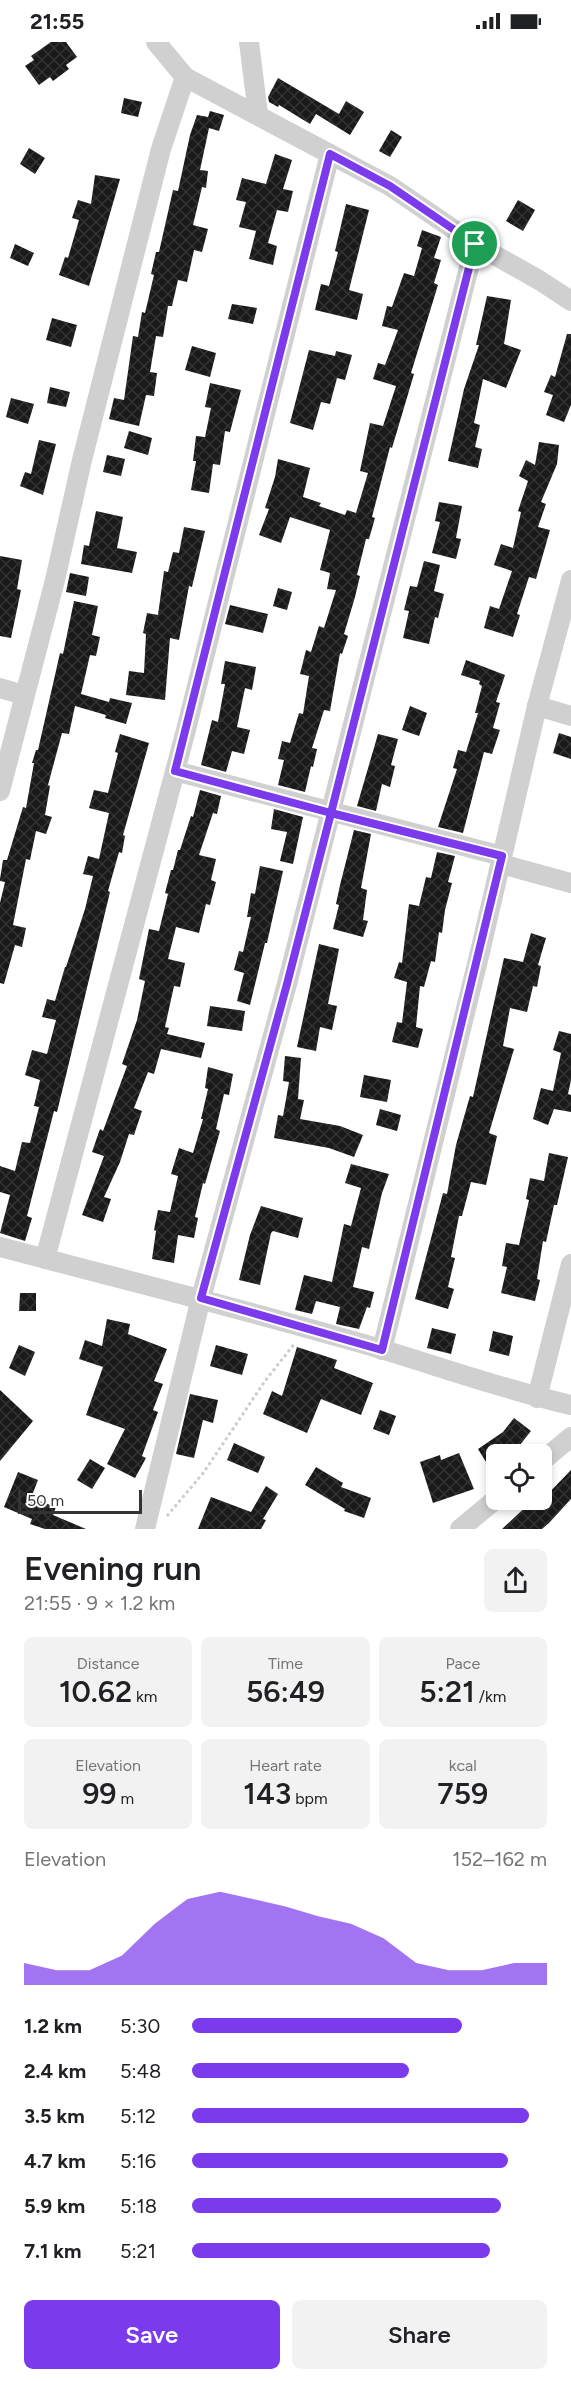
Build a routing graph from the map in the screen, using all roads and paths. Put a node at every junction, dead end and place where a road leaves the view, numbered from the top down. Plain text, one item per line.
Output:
1 (156, 42) edge
2 (249, 42) edge
3 (185, 77) junction
4 (258, 114) junction
5 (330, 154) junction
6 (475, 244) junction
7 (571, 300) edge
8 (571, 580) edge
9 (0, 688) edge
10 (24, 695) junction
11 (537, 706) junction
12 (571, 716) edge
13 (175, 771) junction
14 (0, 791) edge
15 (331, 813) junction
16 (502, 860) junction
17 (571, 883) edge
18 (0, 1247) edge
19 (45, 1259) junction
20 (571, 1264) edge
21 (201, 1298) junction
22 (308, 1328) junction
23 (382, 1350) junction
24 (537, 1398) junction
25 (571, 1405) edge
26 (571, 1437) edge
27 (552, 1453) edge
28 (486, 1507) edge
29 (154, 1525) edge
30 (460, 1529) edge

1 - 3 street
2 - 4 street
3 - 4 street
3 - 10 street
4 - 5 street
5 - 6 street
5 - 13 street
6 - 7 street
6 - 15 street
8 - 11 street
9 - 10 street
10 - 14 street
11 - 12 street
11 - 16 street
13 - 15 street
13 - 19 street
15 - 16 street
15 - 21 street
16 - 17 street
16 - 23 street
18 - 19 street
19 - 21 street
20 - 24 street
21 - 22 street
21 - 29 street
22 - 23 street
22 - 29 path
23 - 24 street
24 - 25 street
26 - 27 street
28 - 30 street

